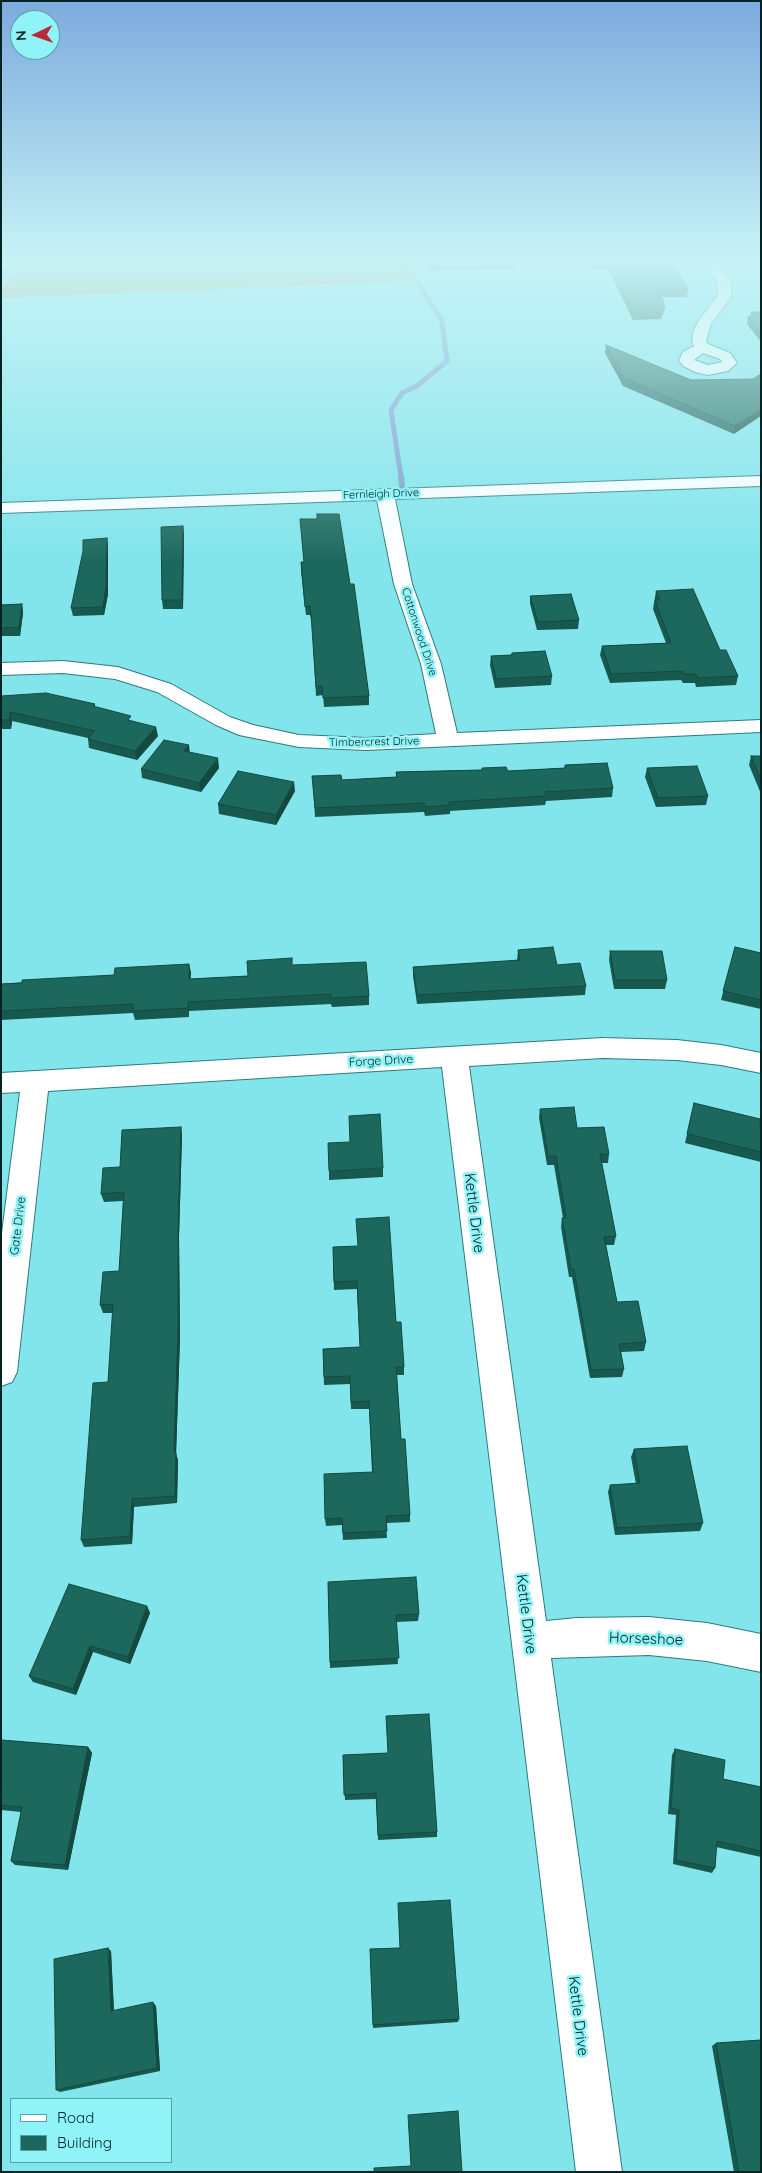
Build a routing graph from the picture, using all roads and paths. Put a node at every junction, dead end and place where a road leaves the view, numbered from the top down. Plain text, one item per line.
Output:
1 (761, 481) edge
2 (385, 494) junction
3 (1, 508) edge
4 (1, 669) edge
5 (761, 726) edge
6 (448, 740) junction
7 (454, 1057) junction
8 (761, 1063) edge
9 (35, 1081) junction
10 (1, 1083) edge
11 (1, 1372) edge
12 (530, 1641) junction
13 (761, 1653) edge
14 (599, 2172) edge

1 - 2 street, Fernleigh Drive
2 - 3 street, Fernleigh Drive
2 - 6 street, Cottonwood Drive
4 - 6 street, Timbercrest Drive
5 - 6 street, Timbercrest Drive
7 - 8 street, Forge Drive
7 - 9 street, Forge Drive
7 - 12 street, Kettle Drive
9 - 10 street, Forge Drive
9 - 11 street, Gate Drive
12 - 13 street, Horseshoe
12 - 14 street, Kettle Drive

